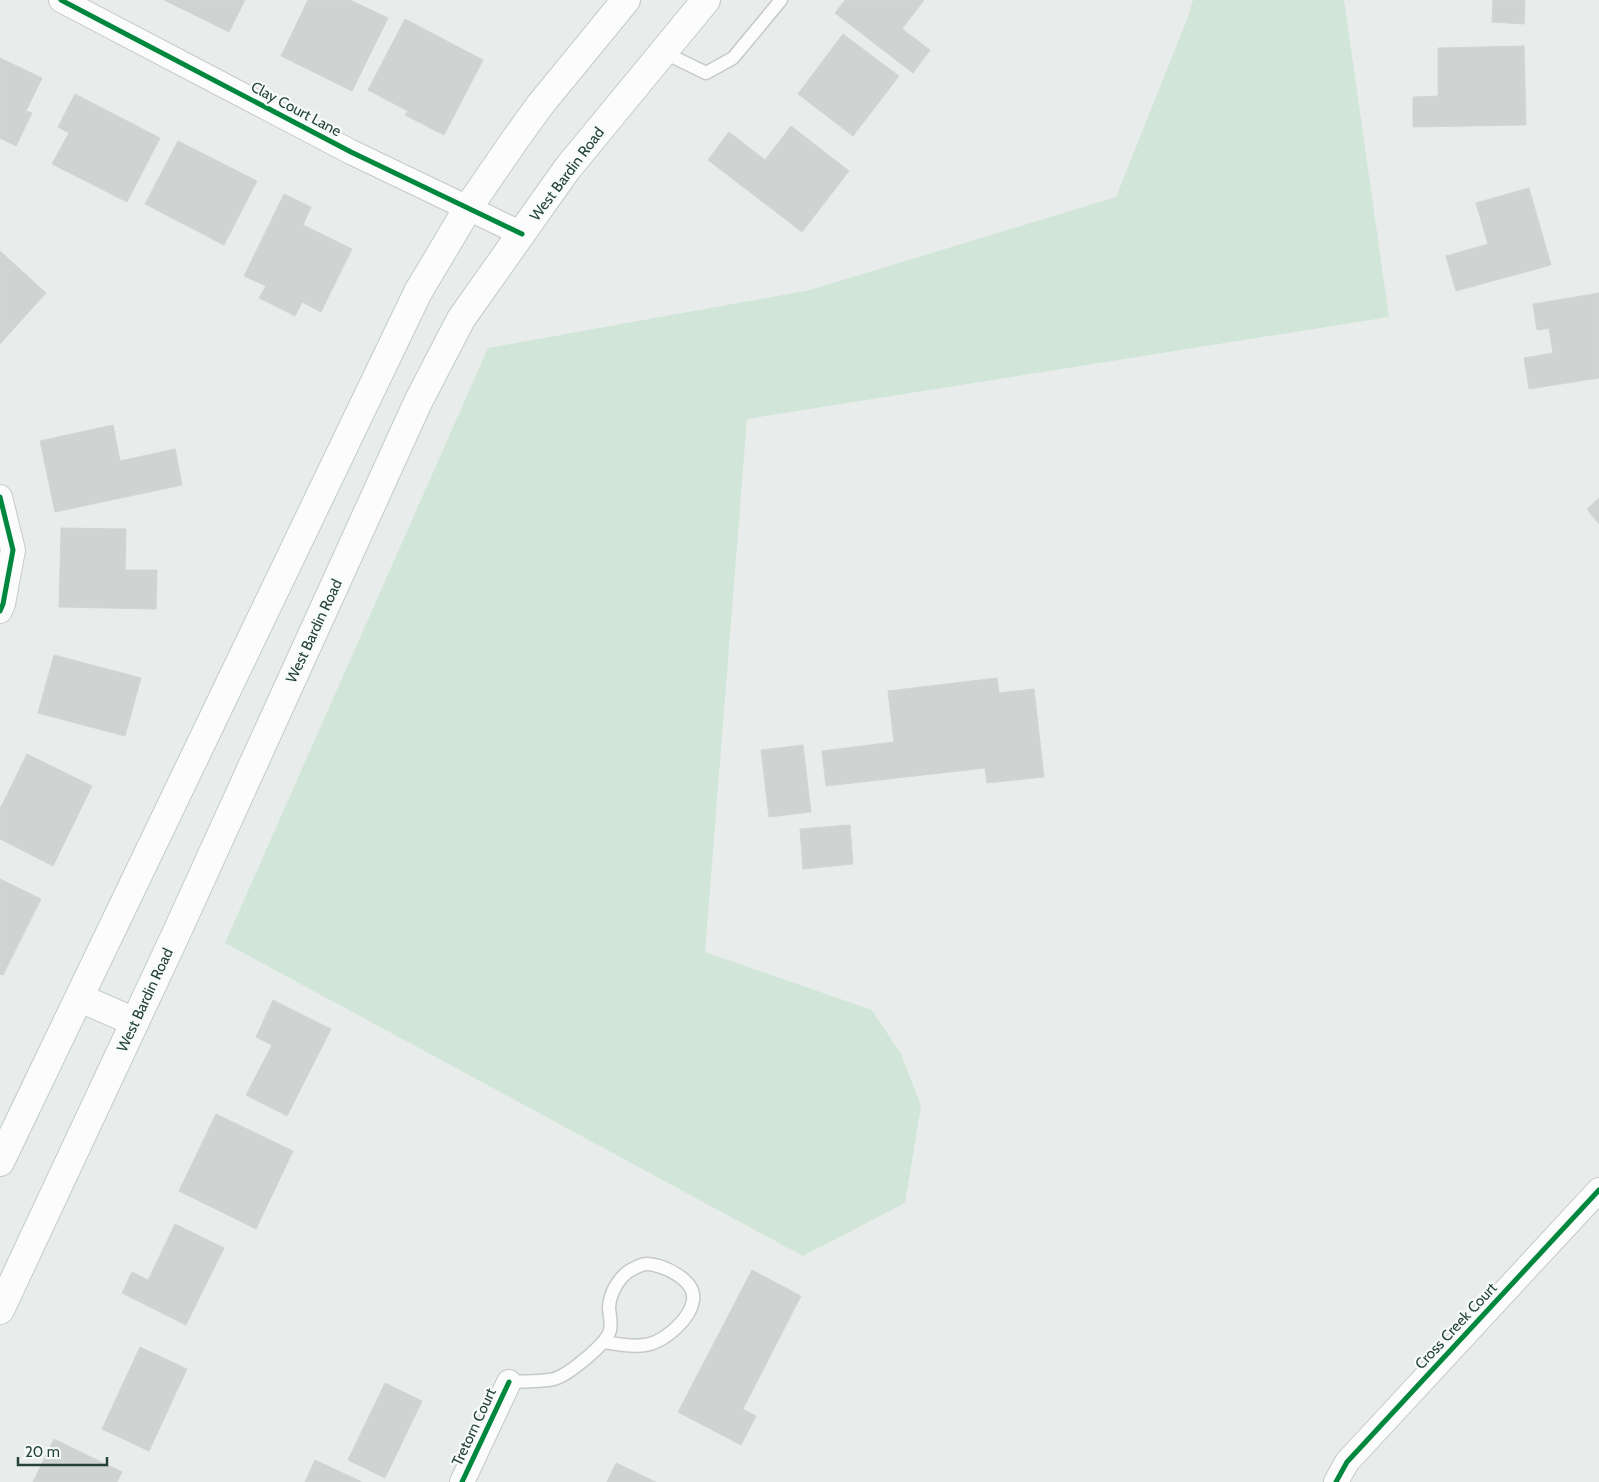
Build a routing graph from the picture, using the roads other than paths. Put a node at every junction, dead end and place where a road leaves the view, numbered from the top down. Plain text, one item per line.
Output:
1 (61, 0) edge
2 (626, 0) edge
3 (706, 0) edge
4 (781, 0) edge
5 (663, 52) junction
6 (468, 208) junction
7 (522, 234) junction
8 (0, 497) edge
9 (0, 611) edge
10 (80, 998) junction
11 (135, 1022) junction
12 (0, 1162) edge
13 (1599, 1190) edge
14 (0, 1310) edge
15 (604, 1342) junction
16 (509, 1382) joint
17 (462, 1482) edge
18 (1336, 1482) edge

1 - 6 street, Clay Court Lane
2 - 6 main road
3 - 5 main road, West Bardin Road
4 - 5 lane
5 - 7 main road, West Bardin Road
6 - 7 street, Clay Court Lane
6 - 10 main road
7 - 11 main road, West Bardin Road
8 - 9 street
10 - 11 main road
10 - 12 main road
11 - 14 main road, West Bardin Road
13 - 18 street, Cross Creek Court
15 - 15 lane
15 - 16 lane
16 - 17 street, Tretorn Court

